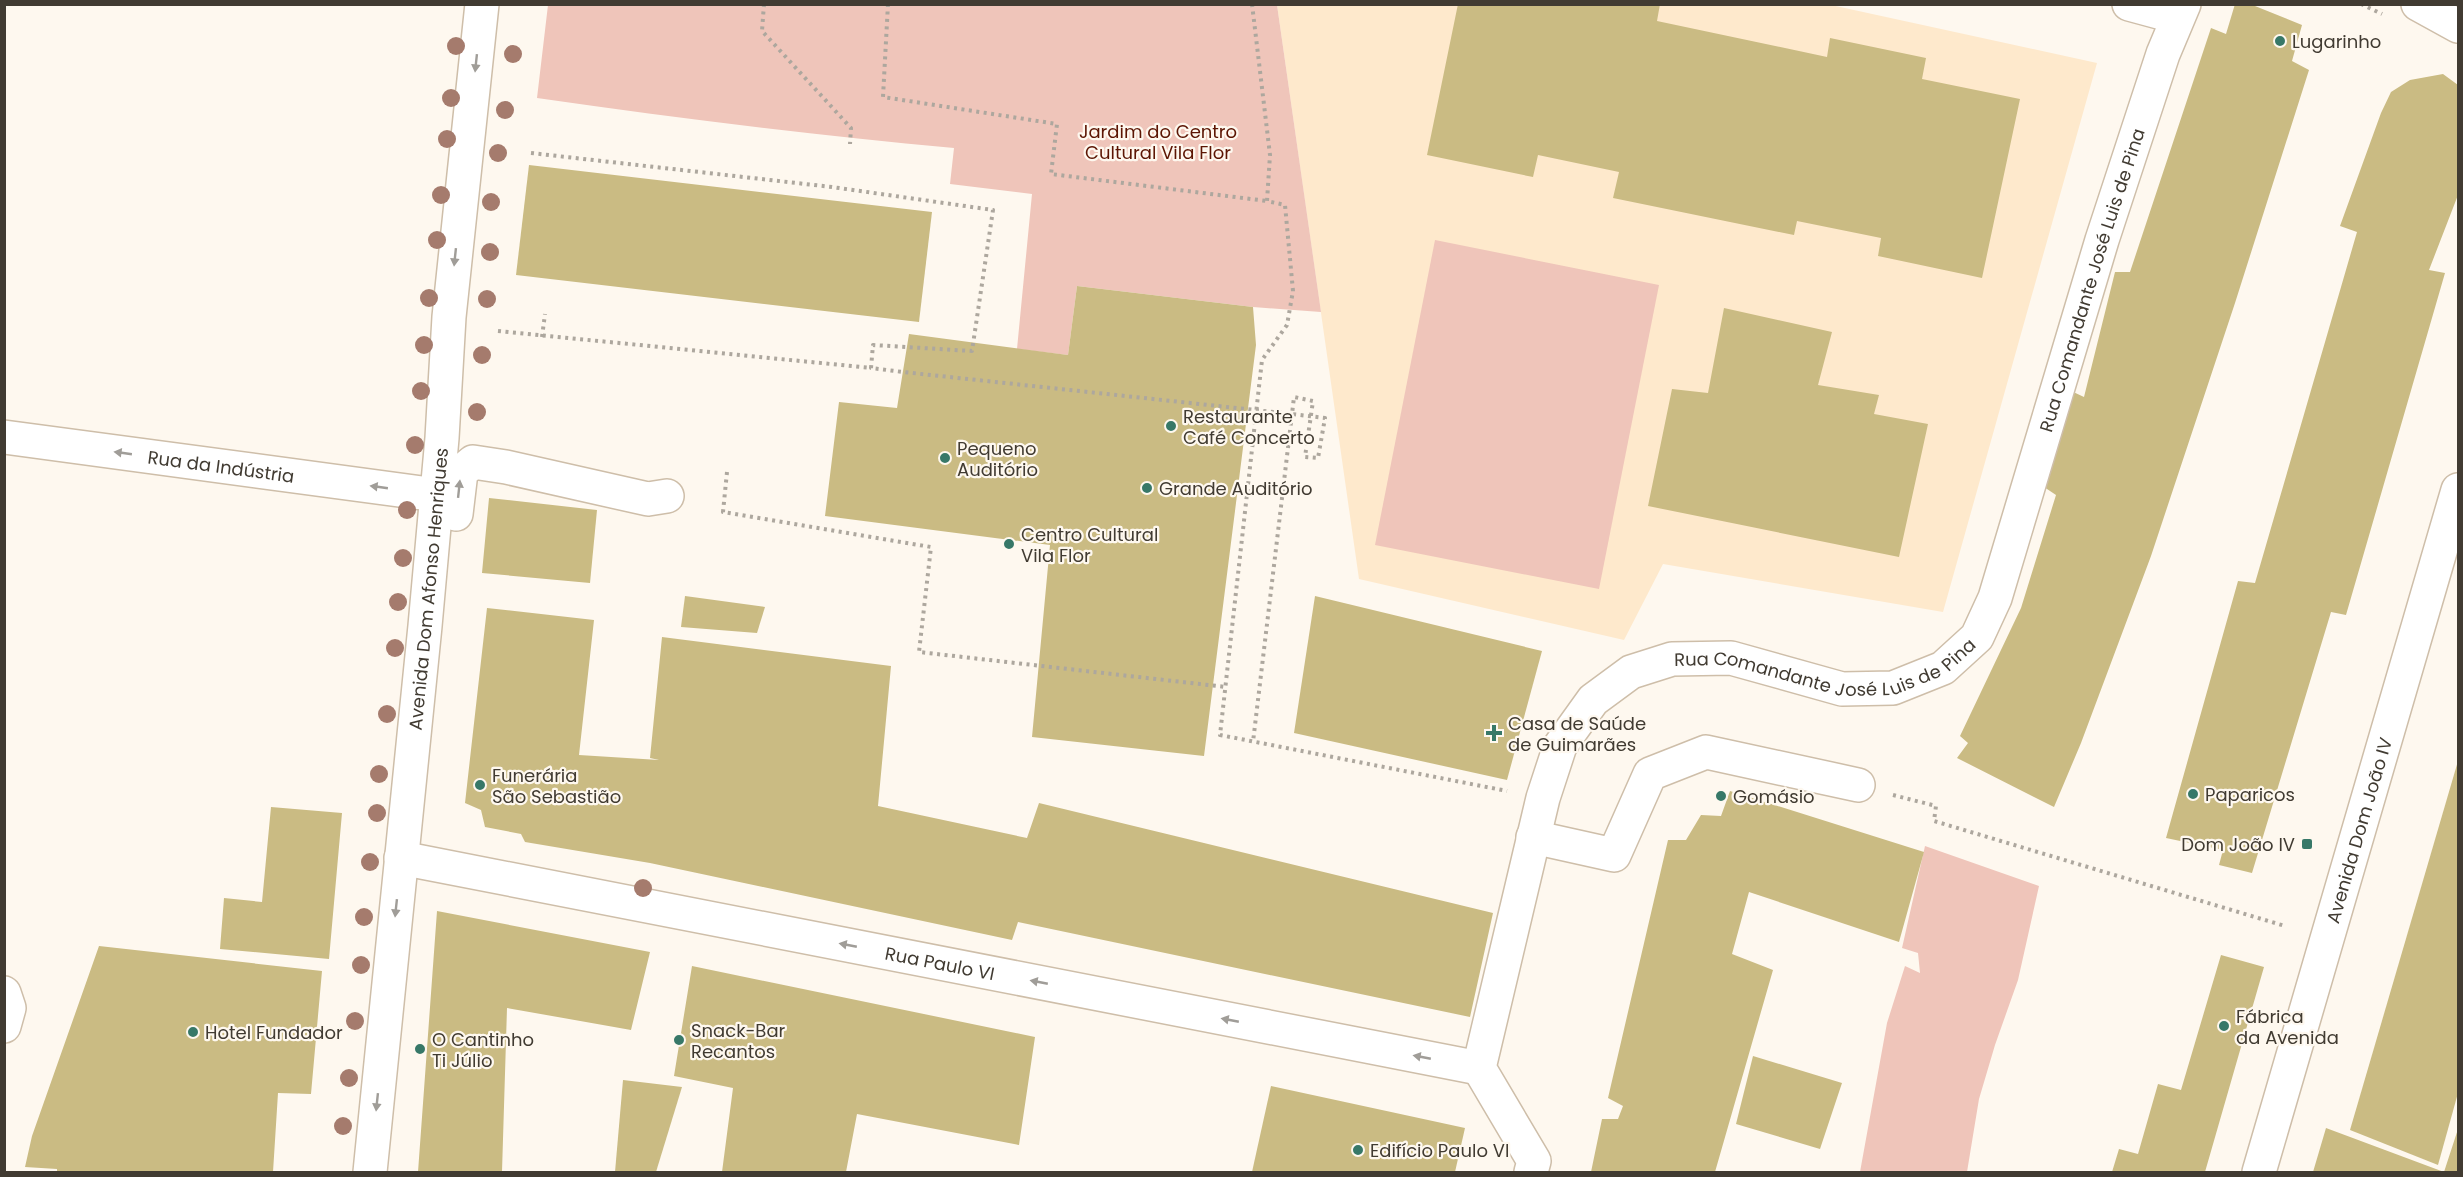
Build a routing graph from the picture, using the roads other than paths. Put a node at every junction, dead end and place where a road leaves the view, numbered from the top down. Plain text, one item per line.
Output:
1 (482, 4) edge
2 (2129, 4) edge
3 (2418, 4) edge
4 (2181, 11) edge
5 (2458, 26) edge
6 (4, 437) edge
7 (442, 438) junction
8 (2458, 490) edge
9 (437, 495) junction
10 (1858, 785) road end
11 (1533, 837) junction
12 (409, 859) junction
13 (4, 993) edge
14 (4, 1026) edge
15 (1479, 1068) junction
16 (369, 1173) edge
17 (1531, 1173) edge
18 (2259, 1173) edge

1 -> 7 street, Avenida Dom Afonso Henriques
2 - 4 street
3 - 5 street
4 - 11 street, Rua Comandante José Luis de Pina
9 -> 6 street, Rua da Indústria
7 - 9 street, Avenida Dom Afonso Henriques
12 -> 7 street
8 - 18 street, Avenida Dom João IV
9 - 12 street, Avenida Dom Afonso Henriques
10 - 11 street
11 - 15 street, Rua Comandante José Luis de Pina
15 -> 12 street, Rua Paulo VI
12 -> 16 street, Avenida Dom Afonso Henriques
13 - 14 street
15 - 17 street

